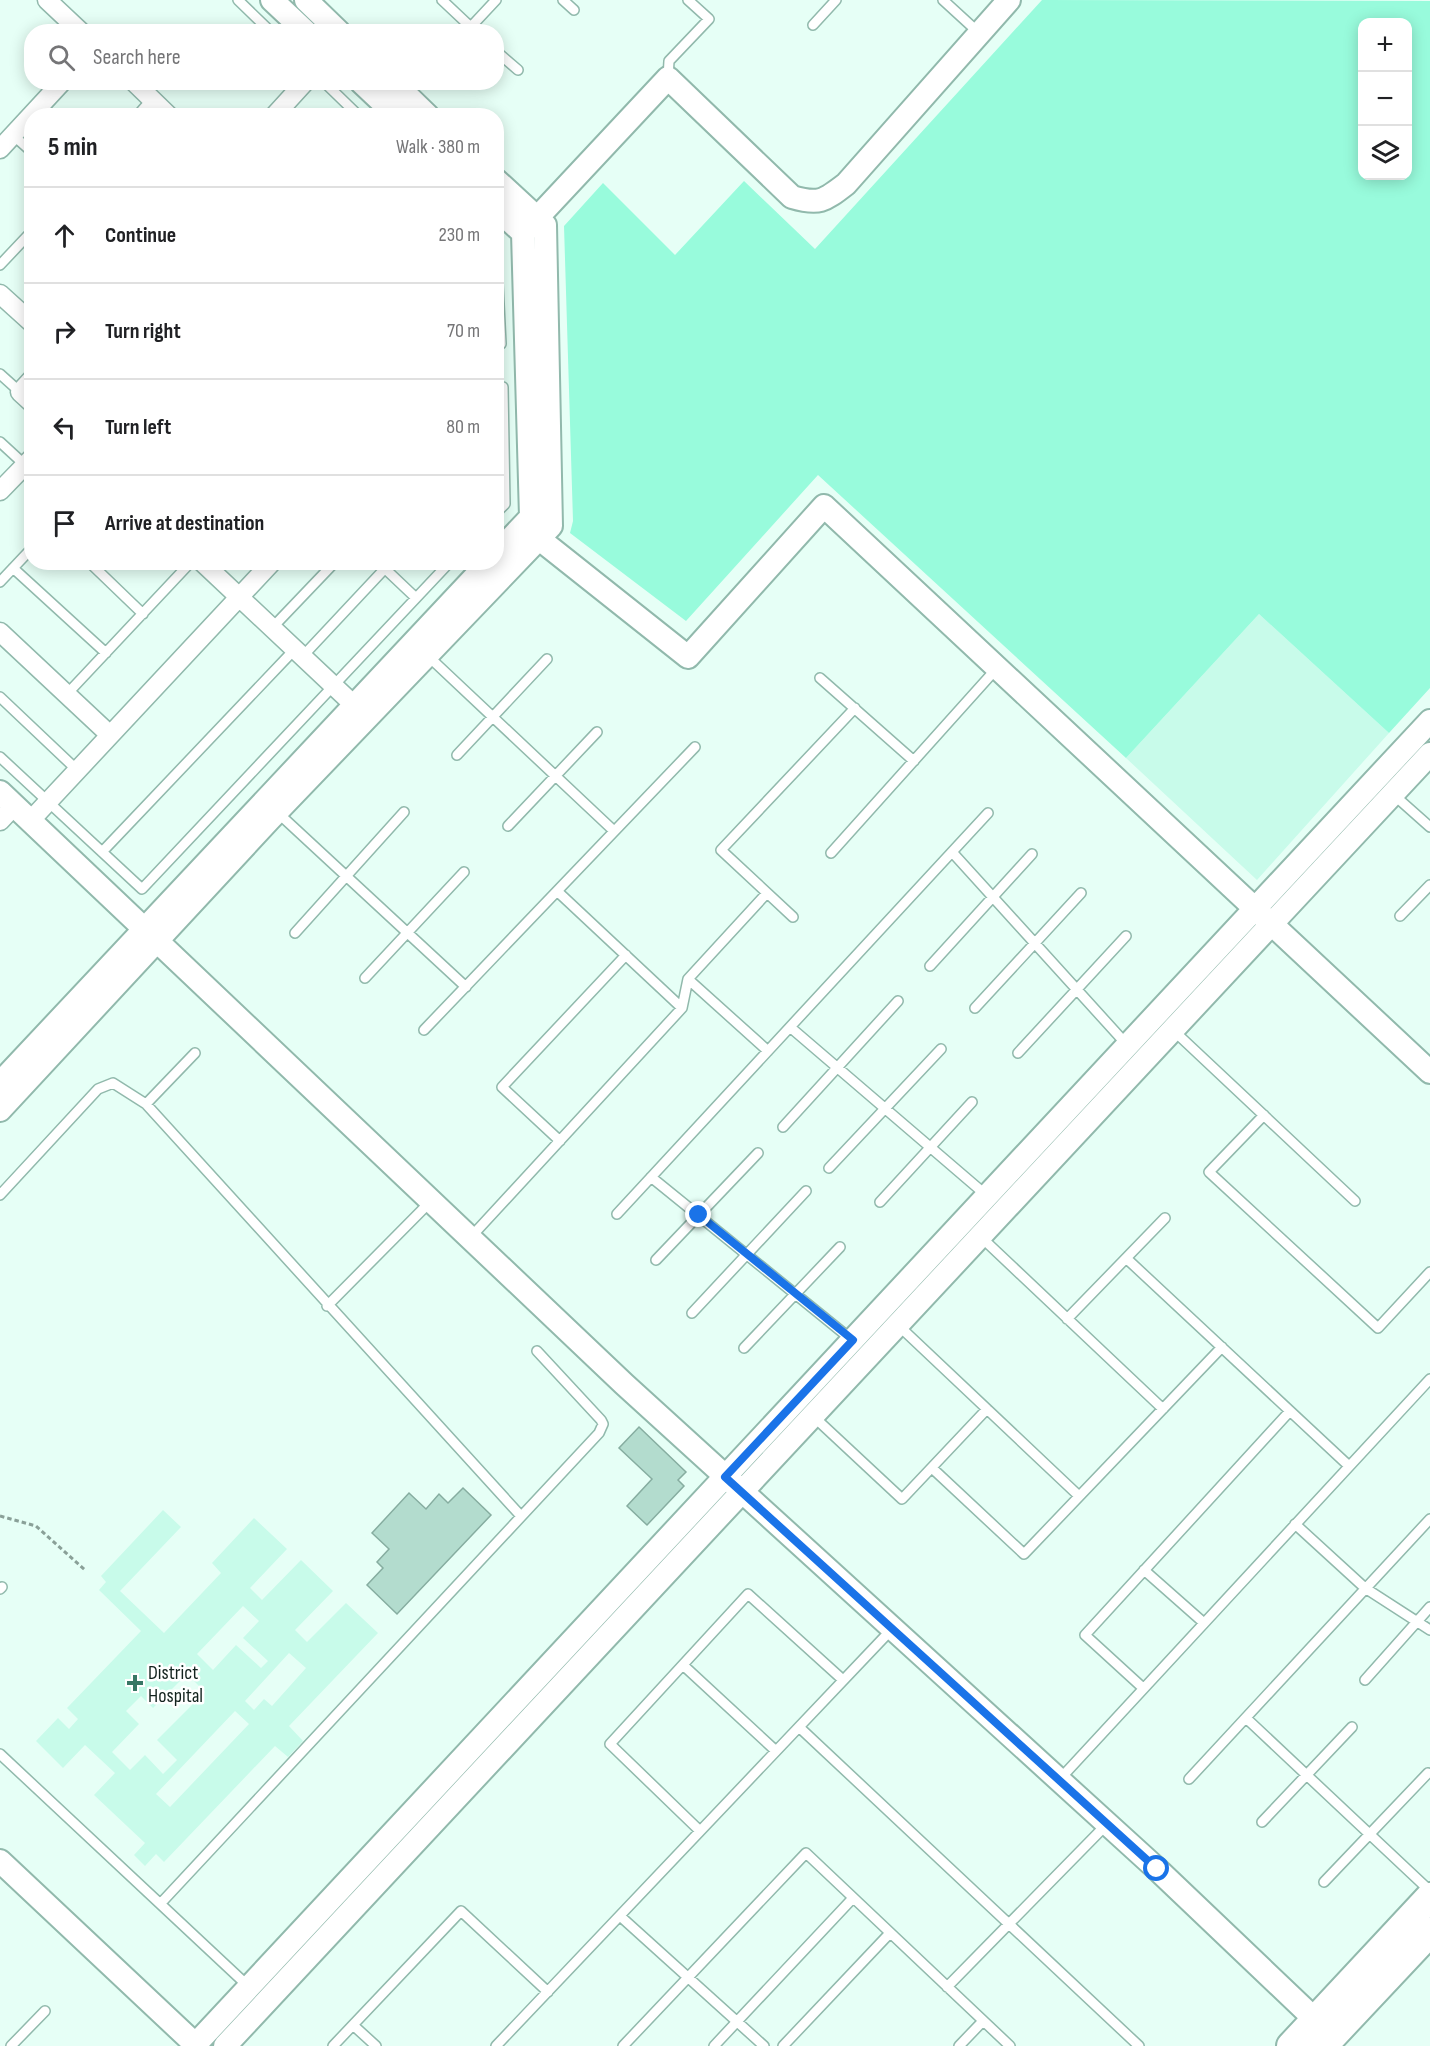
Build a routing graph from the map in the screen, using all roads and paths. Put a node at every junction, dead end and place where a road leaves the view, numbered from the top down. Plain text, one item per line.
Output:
1 (47, 0) edge
2 (238, 0) edge
3 (272, 0) edge
4 (306, 0) edge
5 (442, 0) edge
6 (496, 0) edge
7 (563, 0) edge
8 (688, 0) edge
9 (836, 0) edge
10 (944, 0) edge
11 (1009, 0) edge
12 (574, 10) dead end
13 (72, 24) edge
14 (263, 24) edge
15 (298, 24) edge
16 (331, 24) edge
17 (465, 24) edge
18 (476, 24) edge
19 (813, 25) dead end
20 (979, 33) junction
21 (504, 58) edge
22 (518, 70) dead end
23 (668, 78) junction
24 (55, 90) edge
25 (142, 90) edge
26 (299, 90) edge
27 (332, 90) edge
28 (369, 90) edge
29 (408, 90) edge
30 (152, 99) junction
31 (38, 108) edge
32 (144, 108) edge
33 (161, 108) edge
34 (287, 108) edge
35 (351, 108) edge
36 (389, 108) edge
37 (422, 108) edge
38 (24, 124) edge
39 (14, 135) junction
40 (24, 144) edge
41 (0, 149) edge
42 (504, 191) edge
43 (504, 212) edge
44 (530, 225) junction
45 (24, 240) edge
46 (0, 265) edge
47 (0, 294) edge
48 (24, 316) edge
49 (0, 374) edge
50 (24, 389) edge
51 (0, 442) edge
52 (24, 459) edge
53 (24, 466) edge
54 (0, 491) edge
55 (531, 532) junction
56 (504, 549) edge
57 (24, 556) edge
58 (504, 564) edge
59 (13, 568) junction
60 (97, 570) edge
61 (184, 570) edge
62 (210, 570) edge
63 (264, 570) edge
64 (327, 570) edge
65 (380, 570) edge
66 (390, 570) edge
67 (442, 570) edge
68 (481, 570) edge
69 (499, 570) edge
70 (0, 582) edge
71 (239, 597) junction
72 (416, 598) junction
73 (143, 614) junction
74 (272, 628) junction
75 (0, 632) edge
76 (105, 653) junction
77 (298, 653) junction
78 (427, 655) junction
79 (548, 659) dead end
80 (998, 668) junction
81 (820, 678) dead end
82 (333, 685) junction
83 (67, 694) junction
84 (0, 696) edge
85 (354, 705) junction
86 (855, 708) junction
87 (493, 717) junction
88 (1430, 721) edge
89 (597, 732) dead end
90 (110, 735) junction
91 (695, 747) dead end
92 (1430, 754) edge
93 (457, 755) dead end
94 (0, 758) edge
95 (914, 761) junction
96 (77, 770) junction
97 (555, 776) junction
98 (1393, 794) junction
99 (48, 802) junction
100 (11, 810) edge
101 (277, 812) junction
102 (404, 812) dead end
103 (988, 813) dead end
104 (508, 826) dead end
105 (1430, 827) edge
106 (614, 831) junction
107 (102, 852) junction
108 (952, 852) junction
109 (831, 854) dead end
110 (1032, 854) dead end
111 (464, 872) dead end
112 (346, 876) junction
113 (1430, 885) edge
114 (557, 891) junction
115 (767, 893) junction
116 (1081, 893) dead end
117 (993, 897) junction
118 (1255, 909) junction
119 (1400, 916) dead end
120 (793, 917) dead end
121 (1272, 925) junction
122 (295, 933) dead end
123 (407, 933) junction
124 (151, 935) junction
125 (1126, 936) dead end
126 (1035, 943) junction
127 (626, 955) junction
128 (930, 966) dead end
129 (365, 978) dead end
130 (688, 979) junction
131 (466, 987) junction
132 (1077, 989) junction
133 (898, 1001) dead end
134 (681, 1008) junction
135 (975, 1008) dead end
136 (790, 1027) junction
137 (424, 1030) dead end
138 (1173, 1030) junction
139 (1128, 1046) junction
140 (941, 1049) dead end
141 (768, 1051) junction
142 (195, 1053) dead end
143 (1018, 1053) dead end
144 (837, 1068) junction
145 (1430, 1072) edge
146 (0, 1083) edge
147 (972, 1102) dead end
148 (146, 1104) junction
149 (885, 1109) junction
150 (0, 1110) edge
151 (1264, 1115) junction
152 (783, 1127) dead end
153 (560, 1140) junction
154 (931, 1148) junction
155 (758, 1153) dead end
156 (829, 1168) dead end
157 (651, 1177) junction
158 (806, 1191) dead end
159 (0, 1195) edge
160 (987, 1196) junction
161 (431, 1201) junction
162 (1355, 1201) dead end
163 (880, 1202) dead end
164 (617, 1214) dead end
165 (699, 1215) junction
166 (1165, 1218) dead end
167 (981, 1237) junction
168 (470, 1238) junction
169 (840, 1247) dead end
170 (747, 1254) junction
171 (1126, 1258) junction
172 (656, 1260) dead end
173 (1430, 1272) edge
174 (796, 1294) junction
175 (327, 1306) junction
176 (692, 1313) dead end
177 (1067, 1319) junction
178 (898, 1325) junction
179 (853, 1340) junction
180 (1222, 1347) junction
181 (744, 1348) dead end
182 (537, 1351) dead end
183 (1430, 1379) edge
184 (987, 1409) junction
185 (1163, 1409) junction
186 (1290, 1410) junction
187 (813, 1416) junction
188 (1349, 1466) junction
189 (932, 1468) junction
190 (725, 1477) junction
191 (742, 1492) junction
192 (1079, 1496) junction
193 (520, 1515) junction
194 (0, 1516) edge
195 (1430, 1518) edge
196 (1296, 1524) junction
197 (1144, 1570) junction
198 (86, 1571) dead end
199 (1365, 1588) junction
200 (1430, 1607) edge
201 (1417, 1622) junction
202 (1204, 1623) junction
203 (892, 1629) junction
204 (1430, 1630) edge
205 (683, 1665) junction
206 (843, 1680) junction
207 (1365, 1680) dead end
208 (1143, 1688) junction
209 (1246, 1718) junction
210 (799, 1727) junction
211 (1352, 1727) dead end
212 (776, 1751) junction
213 (0, 1754) edge
214 (1428, 1773) dead end
215 (1306, 1775) junction
216 (1189, 1779) dead end
217 (1059, 1780) junction
218 (1262, 1822) dead end
219 (1107, 1823) junction
220 (700, 1831) junction
221 (1370, 1834) junction
222 (0, 1861) edge
223 (1324, 1882) dead end
224 (1430, 1891) edge
225 (1430, 1897) edge
226 (853, 1898) junction
227 (161, 1903) junction
228 (620, 1916) junction
229 (1009, 1924) junction
230 (1430, 1932) edge
231 (890, 1933) junction
232 (688, 1978) junction
233 (249, 1986) junction
234 (947, 1987) junction
235 (548, 1992) junction
236 (45, 2011) dead end
237 (983, 2021) junction
238 (737, 2022) junction
239 (353, 2025) junction
240 (1323, 2034) edge
241 (195, 2045) edge
242 (11, 2046) edge
243 (225, 2046) edge
244 (333, 2046) edge
245 (376, 2046) edge
246 (496, 2046) edge
247 (623, 2046) edge
248 (714, 2046) edge
249 (764, 2046) edge
250 (783, 2046) edge
251 (959, 2046) edge
252 (1010, 2046) edge
253 (1139, 2046) edge
254 (1290, 2046) edge

1 - 13 street
2 - 14 lane
3 - 15 street
4 - 16 street
5 - 17 lane
6 - 18 lane
7 - 12 lane
8 - 23 lane
9 - 19 lane
10 - 20 lane
11 - 20 street
20 - 23 street
21 - 22 lane
23 - 44 street
24 - 31 street
25 - 30 street
26 - 34 street
27 - 35 lane
28 - 36 street
29 - 37 street
30 - 32 lane
30 - 33 street
38 - 39 street
39 - 40 lane
39 - 41 street
42 - 44 street
43 - 44 street
44 - 55 street
45 - 46 lane
47 - 48 street
49 - 50 lane
51 - 52 lane
53 - 54 street
55 - 56 street
55 - 58 street
55 - 80 street
57 - 59 lane
59 - 70 lane
59 - 76 lane
60 - 73 lane
61 - 73 lane
62 - 71 street
63 - 71 street
64 - 74 lane
65 - 77 lane
66 - 72 lane
67 - 72 lane
68 - 85 street
69 - 78 street
71 - 74 street
71 - 90 street
72 - 82 lane
73 - 76 lane
74 - 77 street
75 - 83 street
76 - 83 lane
77 - 82 street
77 - 107 lane
78 - 87 lane
78 - 101 street
79 - 87 lane
80 - 95 lane
80 - 118 street
81 - 86 lane
82 - 85 street
82 - 107 lane
83 - 90 street
84 - 96 lane
85 - 124 street
86 - 95 lane
86 - 115 lane
87 - 93 lane
87 - 97 lane
88 - 118 street
89 - 97 lane
90 - 96 street
91 - 106 lane
92 - 98 street
94 - 99 lane
95 - 109 lane
96 - 99 street
97 - 104 lane
97 - 106 lane
98 - 105 lane
98 - 121 street
99 - 100 street
99 - 107 lane
100 - 124 street
101 - 112 lane
101 - 124 street
102 - 112 lane
103 - 108 lane
106 - 114 lane
108 - 117 lane
108 - 136 lane
110 - 117 lane
111 - 123 lane
112 - 122 lane
112 - 123 lane
113 - 119 lane
114 - 127 lane
114 - 131 lane
115 - 120 lane
115 - 130 lane
116 - 126 lane
117 - 126 lane
117 - 128 lane
118 - 121 street
118 - 139 street
121 - 138 street
121 - 145 street
123 - 129 lane
123 - 131 lane
124 - 146 street
124 - 150 street
124 - 161 street
125 - 132 lane
126 - 132 lane
126 - 135 lane
127 - 134 lane
127 - 153 lane
130 - 134 lane
130 - 141 lane
131 - 137 lane
132 - 139 lane
132 - 143 lane
133 - 144 lane
134 - 153 lane
136 - 141 lane
136 - 144 lane
138 - 151 lane
138 - 167 street
139 - 160 street
140 - 149 lane
141 - 157 lane
142 - 148 lane
144 - 149 lane
144 - 152 lane
147 - 154 lane
148 - 159 lane
148 - 175 lane
149 - 154 lane
149 - 156 lane
151 - 162 lane
151 - 173 lane
153 - 168 lane
154 - 160 lane
154 - 163 lane
155 - 165 lane
157 - 164 lane
157 - 165 lane
158 - 170 lane
160 - 179 street
161 - 168 street
161 - 175 lane
165 - 170 lane
165 - 172 lane
166 - 171 lane
167 - 177 lane
167 - 178 street
168 - 190 street
169 - 174 lane
170 - 174 lane
170 - 176 lane
171 - 177 lane
171 - 180 lane
174 - 179 lane
174 - 181 lane
175 - 193 lane
177 - 185 lane
178 - 184 lane
178 - 187 street
179 - 190 street
180 - 185 lane
180 - 186 lane
182 - 193 lane
183 - 188 lane
184 - 189 lane
184 - 192 lane
185 - 192 lane
186 - 188 lane
186 - 197 lane
187 - 189 lane
187 - 191 street
188 - 196 lane
189 - 192 lane
190 - 191 street
190 - 233 street
191 - 203 street
191 - 243 street
193 - 227 lane
194 - 198 path
195 - 199 lane
196 - 199 lane
196 - 202 lane
197 - 202 lane
197 - 208 lane
199 - 201 lane
199 - 209 lane
200 - 201 lane
201 - 204 lane
201 - 207 lane
202 - 208 lane
203 - 206 lane
203 - 217 street
205 - 206 lane
205 - 212 lane
205 - 220 lane
206 - 210 lane
208 - 217 lane
209 - 215 lane
209 - 216 lane
210 - 212 lane
210 - 229 lane
211 - 215 lane
212 - 220 lane
213 - 227 lane
214 - 221 lane
215 - 218 lane
215 - 221 lane
217 - 219 street
219 - 229 lane
219 - 240 street
220 - 228 lane
221 - 223 lane
221 - 224 lane
222 - 241 street
225 - 240 main road
226 - 231 lane
226 - 232 lane
226 - 238 lane
227 - 233 lane
228 - 232 lane
228 - 235 lane
229 - 234 lane
229 - 253 lane
230 - 240 main road
231 - 234 lane
231 - 250 lane
232 - 238 lane
232 - 247 lane
233 - 241 street
234 - 237 lane
235 - 239 lane
235 - 246 lane
236 - 242 lane
237 - 251 lane
237 - 252 lane
238 - 248 lane
238 - 249 lane
239 - 244 lane
239 - 245 lane
240 - 254 main road

